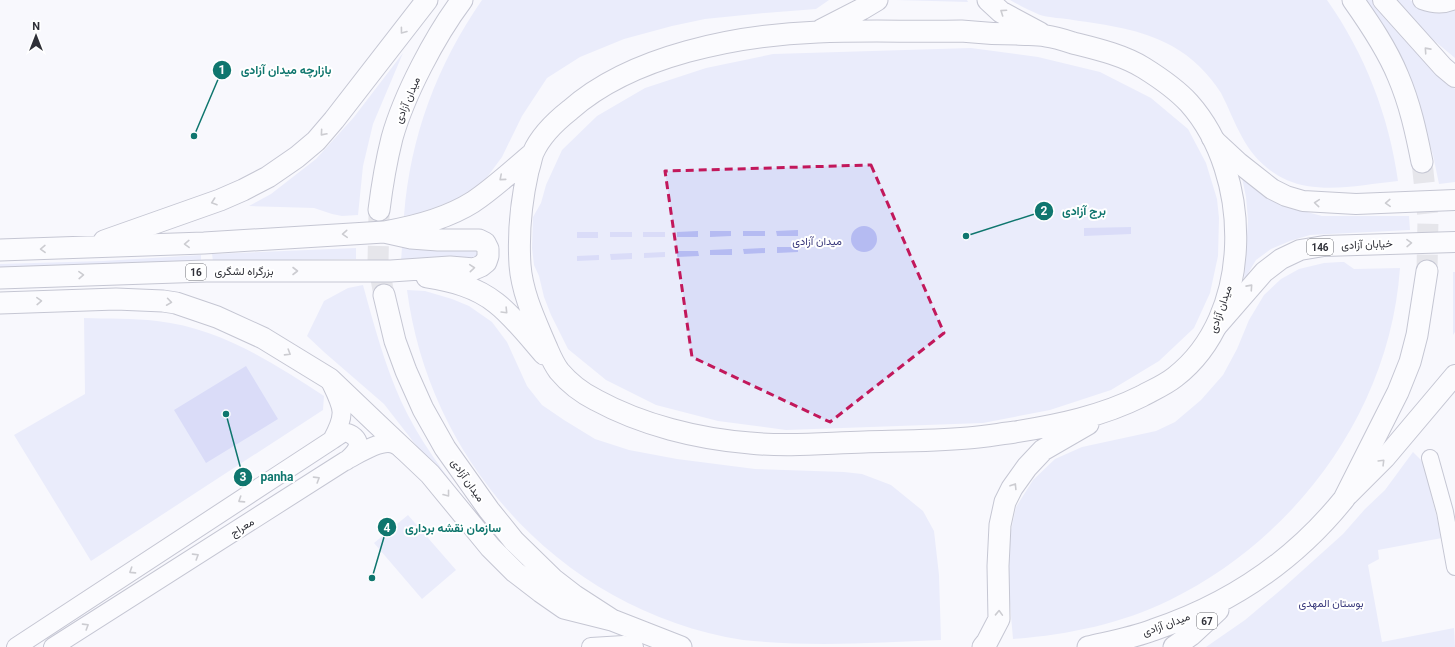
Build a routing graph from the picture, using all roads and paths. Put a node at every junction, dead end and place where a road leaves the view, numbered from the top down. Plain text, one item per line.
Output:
1 (427, 0) edge
2 (462, 0) edge
3 (877, 0) edge
4 (988, 0) edge
5 (1353, 0) edge
6 (1383, 0) edge
7 (1422, 0) edge
8 (1454, 0) edge
9 (817, 32) junction
10 (1044, 35) junction
11 (1455, 77) edge
12 (1212, 138) junction
13 (532, 154) junction
14 (1422, 162) tunnel mouth
15 (1455, 200) edge
16 (379, 210) tunnel mouth
17 (384, 232) junction
18 (1455, 242) edge
19 (82, 248) junction
20 (0, 250) edge
21 (391, 271) junction
22 (1427, 271) tunnel mouth
23 (0, 278) edge
24 (384, 295) tunnel mouth
25 (0, 303) edge
26 (1216, 328) junction
27 (556, 367) junction
28 (1455, 375) edge
29 (330, 380) junction
30 (1120, 407) junction
31 (332, 440) junction
32 (1430, 458) dead end
33 (345, 461) junction
34 (430, 474) junction
35 (1344, 499) junction
36 (1455, 568) edge
37 (1238, 593) junction
38 (612, 620) junction
39 (16, 647) edge
40 (53, 647) edge
41 (592, 647) edge
42 (634, 647) edge
43 (681, 647) edge
44 (983, 647) edge
45 (1088, 647) edge
46 (1174, 647) edge

1 -> 19 highway
2 - 16 highway, میدان آزادی
3 - 9 highway
10 -> 4 highway
5 - 14 highway
11 -> 6 main road
7 - 8 main road
9 - 10 highway, میدان آزادی
9 - 13 highway, میدان آزادی
10 - 12 highway, میدان آزادی
15 -> 12 main road
12 - 26 highway, میدان آزادی
13 -> 17 highway
13 - 27 highway, میدان آزادی
17 -> 19 highway
21 -> 17 highway
26 -> 18 main road, خیابان آزادی / 146
19 -> 20 highway
23 -> 21 highway, بزرگراه لشگری / 16
21 -> 27 highway, 16
22 - 35 highway, میدان آزادی
24 - 38 highway, میدان آزادی
25 -> 29 highway
26 - 30 highway, میدان آزادی
27 - 30 highway, میدان آزادی
35 -> 28 main road
29 - 31 main road
29 - 34 highway
44 -> 30 highway
31 - 33 main road
31 -> 39 main road
32 - 36 street
33 - 34 main road, معراج
40 -> 33 main road, معراج
34 -> 38 highway
35 - 37 highway, میدان آزادی
37 - 45 highway, میدان آزادی
37 - 46 highway, 67
38 - 43 highway, میدان آزادی
41 - 42 main road

